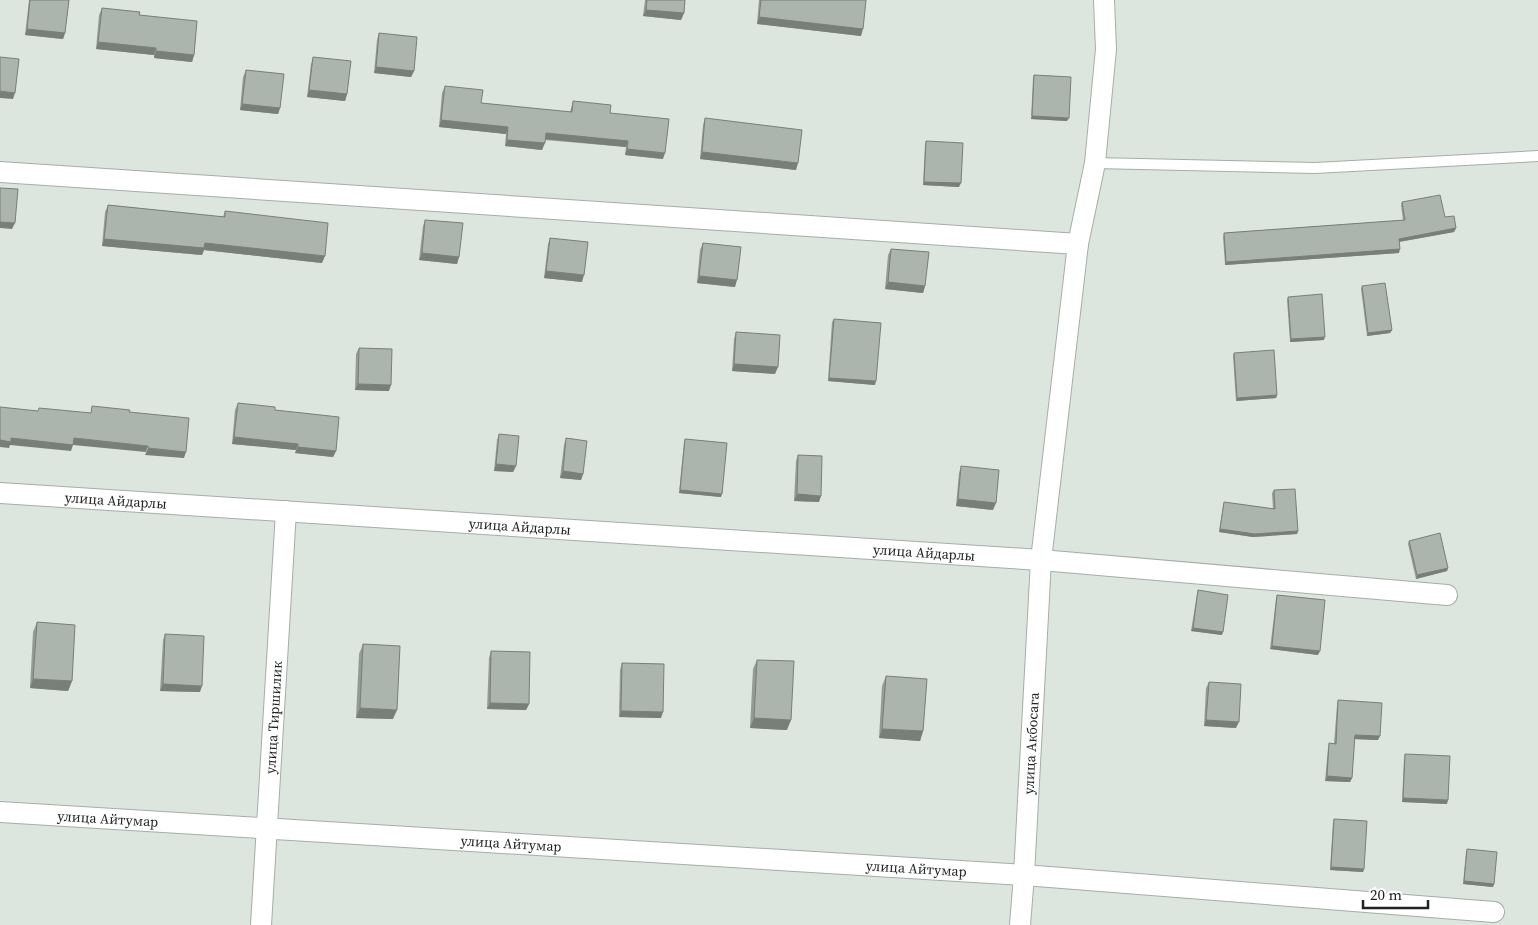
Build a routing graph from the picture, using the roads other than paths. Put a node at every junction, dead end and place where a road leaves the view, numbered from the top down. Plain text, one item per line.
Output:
1 (1104, 0) edge
2 (1538, 156) edge
3 (1095, 163) junction
4 (0, 172) edge
5 (1078, 244) junction
6 (0, 493) edge
7 (286, 511) junction
8 (1041, 560) junction
9 (1447, 595) dead end
10 (0, 812) edge
11 (267, 829) junction
12 (1024, 875) junction
13 (1494, 912) dead end
14 (261, 925) edge
15 (1020, 925) edge

1 - 3 street, улица Акбосага
2 - 3 lane
3 - 5 street, улица Акбосага
4 - 5 street
5 - 8 street, улица Акбосага
6 - 7 street, улица Айдарлы
7 - 8 street, улица Айдарлы
7 - 11 street, улица Тиршилик
8 - 9 street, улица Айдарлы
8 - 12 street, улица Акбосага
10 - 11 street, улица Айтумар
11 - 12 street, улица Айтумар
11 - 14 street, улица Тиршилик
12 - 13 street, улица Айтумар
12 - 15 street, улица Акбосага

